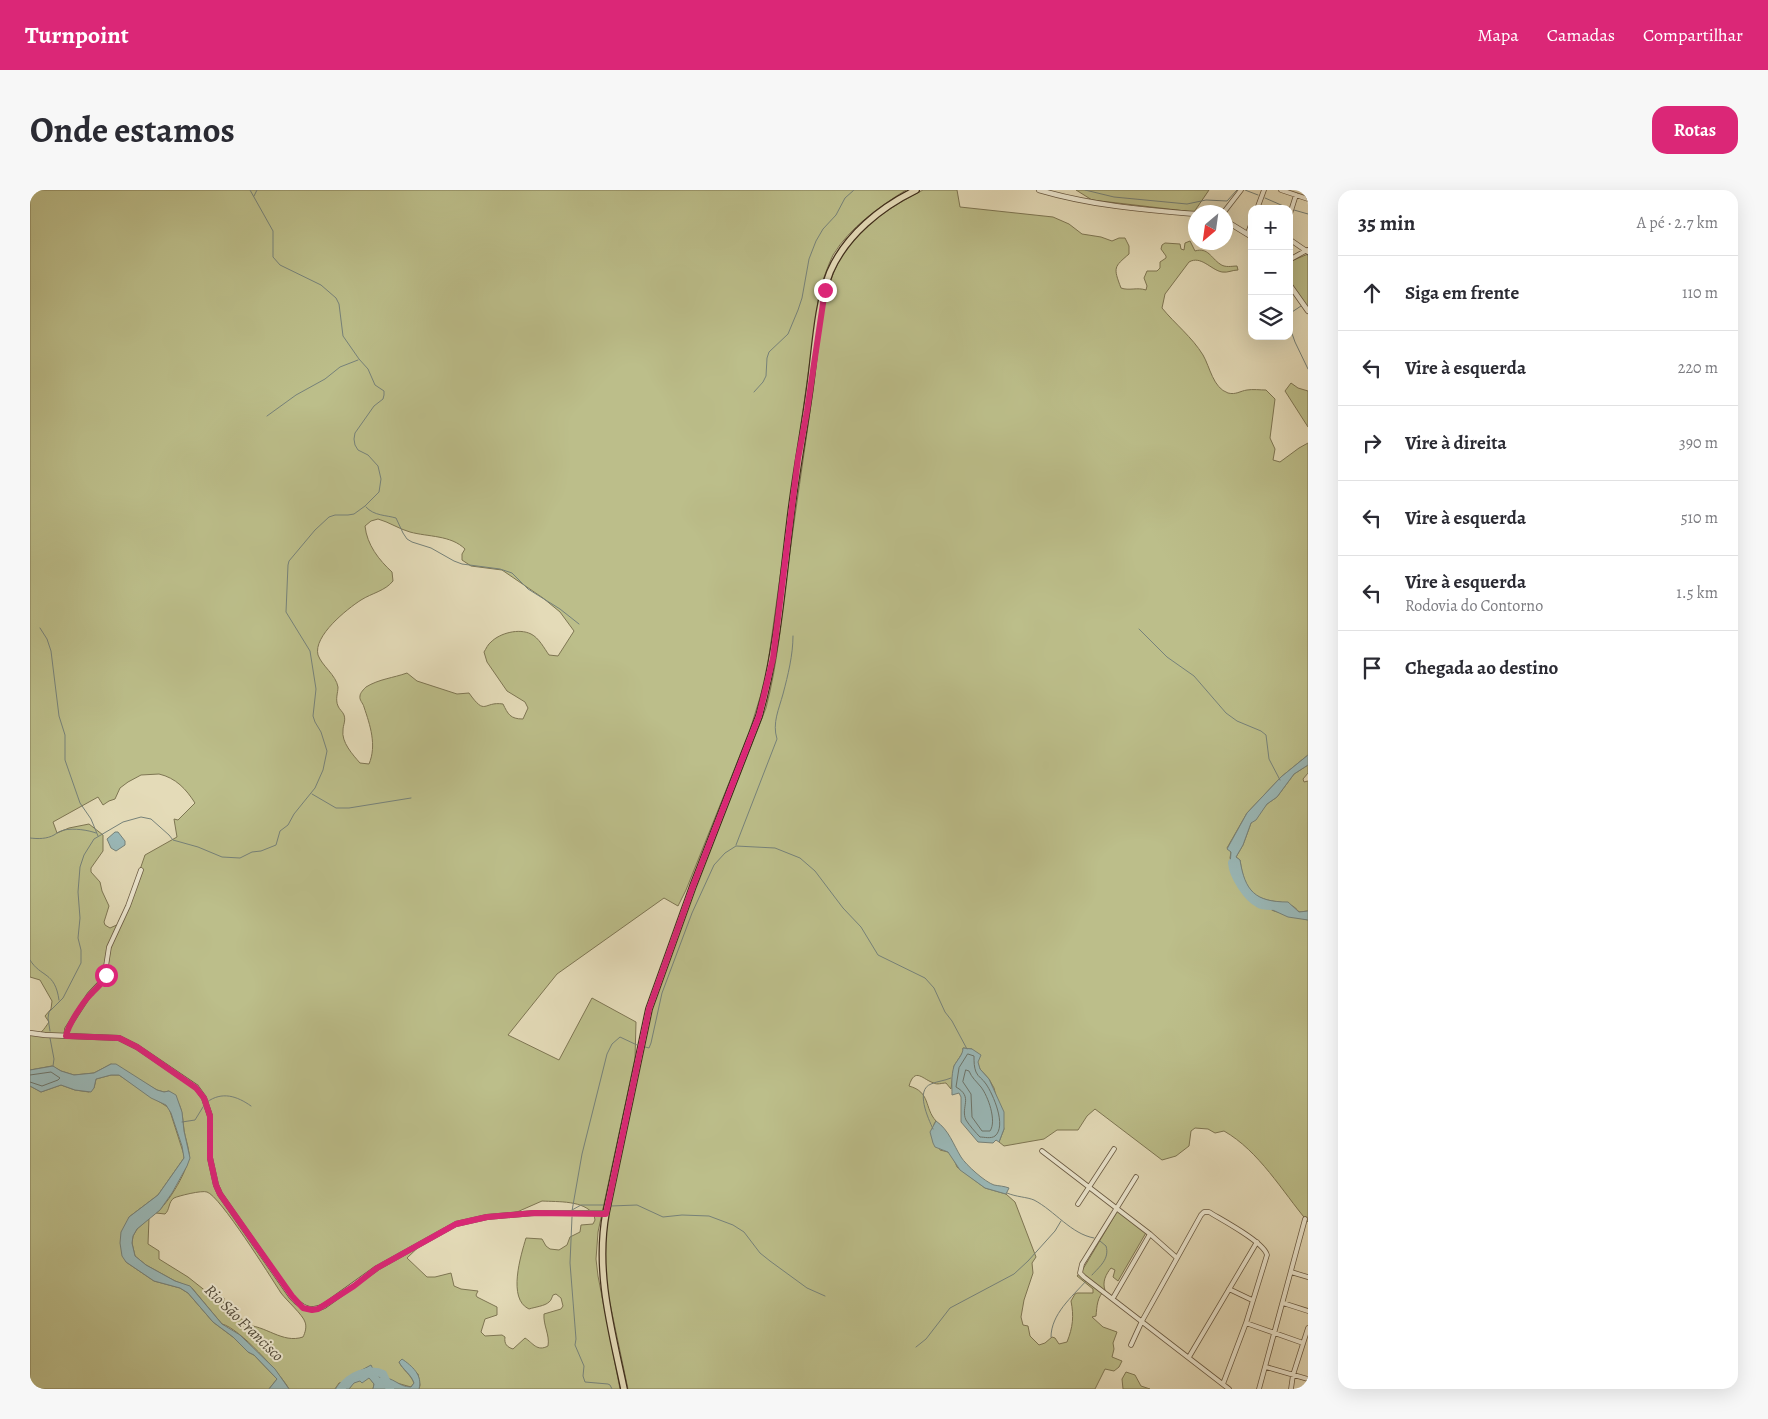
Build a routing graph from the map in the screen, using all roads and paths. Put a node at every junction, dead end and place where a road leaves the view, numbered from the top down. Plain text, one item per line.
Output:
1 (916, 190) edge
2 (1039, 190) edge
3 (1241, 190) edge
4 (1264, 190) edge
5 (1281, 190) edge
6 (1296, 195) junction
7 (1308, 199) edge
8 (1229, 205) edge
9 (1258, 205) edge
10 (1293, 205) edge
11 (1188, 213) edge
12 (1233, 224) edge
13 (1248, 234) edge
14 (1293, 241) edge
15 (1308, 251) edge
16 (1293, 258) edge
17 (1293, 290) edge
18 (1308, 311) edge
19 (141, 870) dead end
20 (30, 1033) edge
21 (66, 1036) junction
22 (1114, 1149) dead end
23 (1042, 1152) dead end
24 (1136, 1177) dead end
25 (1089, 1187) junction
26 (1078, 1204) dead end
27 (1117, 1209) junction
28 (606, 1214) junction
29 (1305, 1219) dead end
30 (1150, 1234) junction
31 (1257, 1242) junction
32 (1177, 1258) junction
33 (1291, 1272) junction
34 (1308, 1276) edge
35 (1230, 1289) junction
36 (1113, 1298) junction
37 (1252, 1300) junction
38 (1283, 1303) junction
39 (1308, 1311) edge
40 (1142, 1322) junction
41 (1246, 1323) junction
42 (1308, 1328) edge
43 (1275, 1333) junction
44 (1303, 1343) junction
45 (1131, 1345) dead end
46 (1188, 1357) junction
47 (1266, 1368) junction
48 (1293, 1375) junction
49 (1308, 1379) edge
50 (1223, 1384) junction
51 (624, 1389) edge
52 (1229, 1389) edge
53 (1259, 1389) edge
54 (1290, 1389) edge

1 - 28 main road
2 - 11 street
3 - 8 street
4 - 9 street
5 - 6 street
6 - 7 street
6 - 10 street
12 - 13 street
14 - 15 street
15 - 16 street
17 - 18 street
19 - 21 street
20 - 21 street
21 - 28 street
22 - 25 street
23 - 25 street
24 - 27 street
25 - 26 street
25 - 27 street
27 - 30 street
27 - 36 street
28 - 51 main road
29 - 33 street
30 - 32 street
30 - 36 street
31 - 32 street
31 - 35 street
31 - 37 street
32 - 40 street
33 - 34 street
33 - 38 street
35 - 37 street
35 - 46 street
36 - 40 street
37 - 41 street
38 - 39 street
38 - 43 street
40 - 45 street
40 - 46 street
41 - 43 street
41 - 50 street
42 - 44 street
43 - 44 street
43 - 47 street
44 - 48 street
46 - 50 street
47 - 48 street
47 - 53 street
48 - 49 street
48 - 54 street
50 - 52 street

